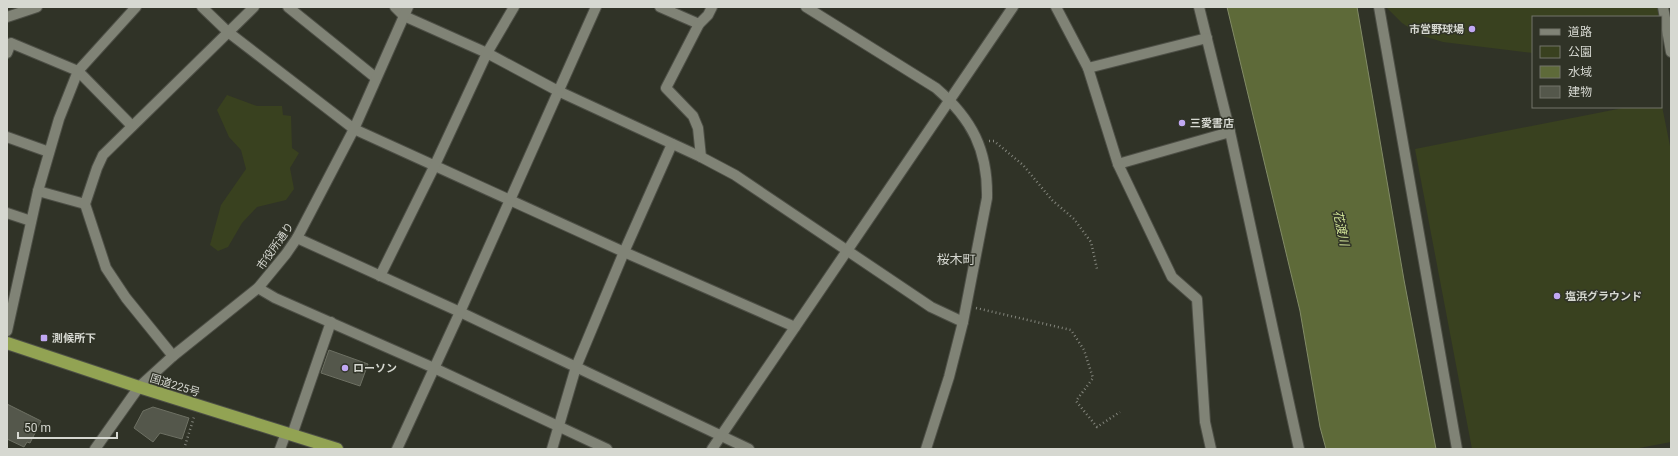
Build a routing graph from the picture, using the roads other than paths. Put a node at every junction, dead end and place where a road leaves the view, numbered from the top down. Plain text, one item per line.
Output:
1 (37, 7) edge
2 (136, 7) edge
3 (202, 7) edge
4 (254, 7) edge
5 (288, 7) edge
6 (395, 7) edge
7 (514, 7) edge
8 (596, 7) edge
9 (660, 7) edge
10 (712, 7) edge
11 (806, 7) edge
12 (1012, 7) edge
13 (1056, 7) edge
14 (1199, 7) edge
15 (1379, 7) edge
16 (1663, 7) edge
17 (406, 11) edge
18 (7, 18) edge
19 (699, 24) junction
20 (228, 32) junction
21 (1207, 38) junction
22 (9, 39) edge
23 (1671, 52) edge
24 (7, 53) edge
25 (487, 53) junction
26 (1088, 68) junction
27 (78, 71) junction
28 (376, 78) junction
29 (558, 91) junction
30 (950, 100) junction
31 (132, 126) junction
32 (354, 130) junction
33 (1230, 132) junction
34 (7, 137) edge
35 (672, 144) junction
36 (49, 152) junction
37 (701, 156) junction
38 (1118, 164) junction
39 (434, 167) junction
40 (38, 191) junction
41 (510, 200) junction
42 (85, 204) junction
43 (7, 213) edge
44 (31, 222) junction
45 (297, 238) junction
46 (848, 250) junction
47 (624, 252) junction
48 (380, 276) junction
49 (258, 288) junction
50 (460, 312) junction
51 (331, 322) junction
52 (964, 322) junction
53 (795, 327) junction
54 (7, 331) edge
55 (7, 343) edge
56 (173, 356) junction
57 (576, 367) junction
58 (434, 368) junction
59 (139, 387) junction
60 (559, 427) junction
61 (289, 434) junction
62 (720, 436) junction
63 (95, 449) edge
64 (280, 449) edge
65 (337, 449) edge
66 (397, 449) edge
67 (552, 449) edge
68 (607, 449) edge
69 (712, 449) edge
70 (749, 449) edge
71 (926, 449) edge
72 (1211, 449) edge
73 (1299, 449) edge
74 (1458, 449) edge

1 - 18 street
2 - 27 street
3 - 20 street
4 - 20 street
5 - 28 street
6 - 17 street
7 - 25 street
8 - 29 street
9 - 19 street
10 - 19 street
11 - 30 street
12 - 30 street
13 - 26 street
14 - 21 street
15 - 74 street
16 - 23 street
17 - 25 street
17 - 28 street, 市役所通り
19 - 37 street
20 - 31 street
20 - 32 street
21 - 26 street
21 - 33 street
22 - 24 street
22 - 27 street
25 - 29 street
25 - 39 street
26 - 38 street
27 - 31 street
27 - 36 street
28 - 32 street, 市役所通り
29 - 35 street
29 - 41 street
30 - 46 street
30 - 52 street
31 - 42 street
32 - 39 street
32 - 45 street, 市役所通り
33 - 38 street
33 - 73 street
34 - 36 street
35 - 37 street
35 - 47 street
36 - 40 street
37 - 46 street
38 - 72 street
39 - 41 street
39 - 48 street
40 - 42 street
40 - 44 street
41 - 47 street
41 - 50 street
42 - 56 street
43 - 44 street
44 - 54 street
45 - 48 street
45 - 49 street, 市役所通り
46 - 52 street
46 - 53 street
47 - 53 street
47 - 57 street
48 - 50 street
49 - 51 street
49 - 56 street, 市役所通り
50 - 57 street
50 - 58 street
51 - 58 street
51 - 61 street
52 - 71 street
53 - 62 street
55 - 59 highway, 国道225号
56 - 59 street, 市役所通り
57 - 60 street
57 - 62 street
58 - 60 street
58 - 66 street
59 - 61 highway, 国道225号
59 - 63 street, 市役所通り
60 - 67 street
60 - 68 street
61 - 64 street
61 - 65 highway, 国道225号
62 - 69 street
62 - 70 street

